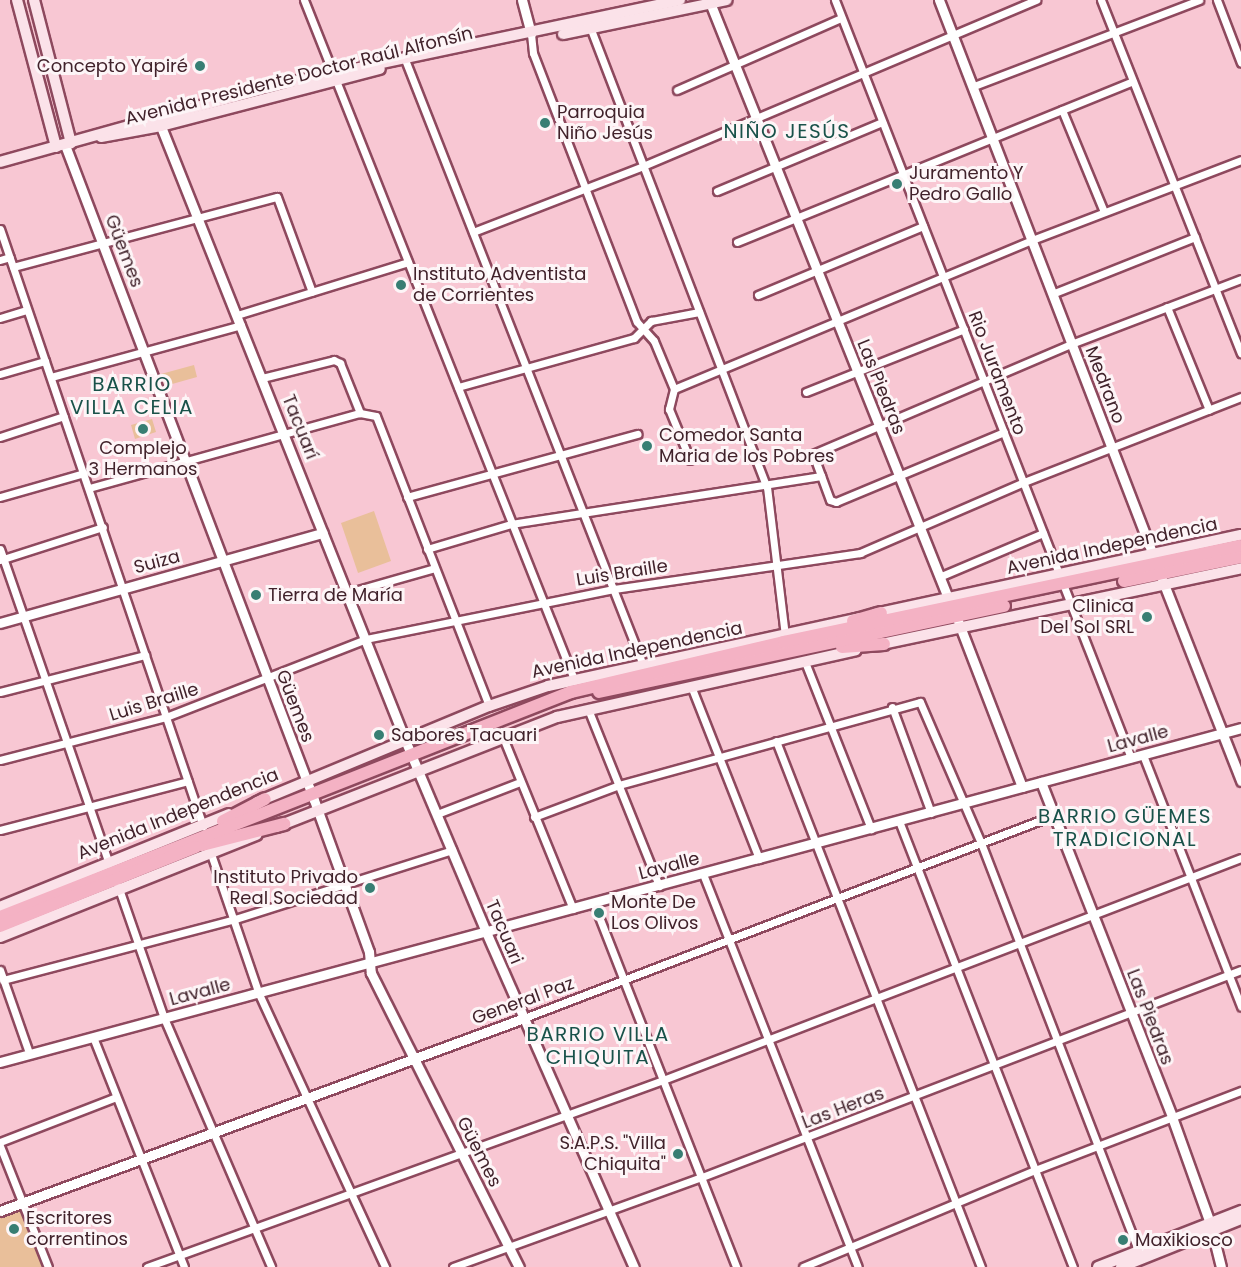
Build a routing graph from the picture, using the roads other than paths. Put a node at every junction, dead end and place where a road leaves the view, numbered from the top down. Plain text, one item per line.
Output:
1 (17, 0) edge
2 (34, 0) edge
3 (304, 0) edge
4 (522, 0) edge
5 (727, 0) edge
6 (835, 0) edge
7 (939, 0) edge
8 (1036, 0) edge
9 (1101, 0) edge
10 (1199, 0) edge
11 (1217, 0) edge
12 (709, 2) edge
13 (675, 3) edge
14 (842, 18) junction
15 (589, 25) junction
16 (1113, 30) junction
17 (953, 34) junction
18 (531, 36) junction
19 (1237, 40) edge
20 (405, 60) junction
21 (1241, 63) edge
22 (734, 64) junction
23 (862, 72) junction
24 (333, 77) junction
25 (1134, 81) junction
26 (974, 86) junction
27 (677, 90) dead end
28 (1062, 110) junction
29 (754, 118) junction
30 (159, 122) junction
31 (882, 122) junction
32 (993, 138) junction
33 (64, 145) junction
34 (1241, 160) edge
35 (0, 162) edge
36 (643, 166) junction
37 (774, 168) junction
38 (902, 175) junction
39 (1174, 186) junction
40 (586, 189) junction
41 (717, 191) dead end
42 (1104, 212) junction
43 (197, 218) junction
44 (795, 219) junction
45 (923, 226) junction
46 (0, 229) edge
47 (472, 232) junction
48 (1195, 237) junction
49 (1032, 240) junction
50 (102, 242) junction
51 (737, 242) dead end
52 (10, 257) junction
53 (0, 260) edge
54 (408, 262) junction
55 (13, 267) junction
56 (816, 270) junction
57 (943, 278) junction
58 (1241, 279) edge
59 (1216, 288) junction
60 (312, 292) junction
61 (1052, 294) junction
62 (758, 295) dead end
63 (1167, 307) junction
64 (27, 310) junction
65 (699, 312) junction
66 (0, 318) edge
67 (239, 320) junction
68 (837, 322) junction
69 (964, 329) junction
70 (642, 330) junction
71 (1071, 344) junction
72 (144, 351) junction
73 (1241, 353) edge
74 (45, 362) junction
75 (527, 367) junction
76 (722, 369) junction
77 (857, 372) junction
78 (0, 374) edge
79 (51, 376) junction
80 (262, 378) junction
81 (985, 380) junction
82 (458, 387) junction
83 (674, 389) junction
84 (806, 392) dead end
85 (1241, 397) edge
86 (1209, 410) junction
87 (360, 413) junction
88 (64, 416) junction
89 (878, 425) junction
90 (1004, 432) junction
91 (285, 434) junction
92 (638, 434) dead end
93 (0, 437) edge
94 (1112, 448) junction
95 (561, 454) junction
96 (690, 460) dead end
97 (185, 461) junction
98 (84, 472) junction
99 (491, 473) junction
100 (821, 476) junction
101 (899, 476) junction
102 (1024, 482) junction
103 (767, 487) junction
104 (89, 488) junction
105 (0, 497) edge
106 (407, 497) junction
107 (584, 514) junction
108 (511, 524) junction
109 (103, 527) junction
110 (918, 527) junction
111 (323, 533) junction
112 (1043, 533) junction
113 (1241, 536) edge
114 (1241, 546) edge
115 (0, 549) edge
116 (427, 549) junction
117 (1241, 557) edge
118 (2, 559) edge
119 (222, 561) junction
120 (777, 566) junction
121 (435, 568) junction
122 (1241, 568) edge
123 (1158, 570) junction
124 (939, 577) junction
125 (1065, 584) junction
126 (123, 588) junction
127 (614, 589) junction
128 (347, 593) junction
129 (543, 602) junction
130 (1073, 604) junction
131 (881, 613) joint
132 (954, 613) junction
133 (23, 617) junction
134 (455, 619) junction
135 (0, 623) edge
136 (366, 639) junction
137 (786, 643) junction
138 (884, 644) junction
139 (145, 655) junction
140 (729, 656) junction
141 (662, 661) junction
142 (805, 662) junction
143 (643, 664) junction
144 (45, 679) junction
145 (267, 679) junction
146 (574, 679) junction
147 (691, 686) junction
148 (0, 692) edge
149 (489, 706) junction
150 (892, 707) junction
151 (588, 709) junction
152 (166, 717) junction
153 (830, 725) junction
154 (1241, 728) edge
155 (1222, 732) junction
156 (502, 735) junction
157 (405, 740) junction
158 (776, 741) junction
159 (66, 743) junction
160 (1143, 755) junction
161 (718, 758) junction
162 (1131, 758) junction
163 (0, 760) edge
164 (414, 760) junction
165 (188, 781) junction
166 (1241, 781) edge
167 (520, 782) junction
168 (1041, 782) junction
169 (619, 785) junction
170 (1022, 787) junction
171 (312, 796) junction
172 (265, 799) junction
173 (961, 804) junction
174 (87, 806) junction
175 (931, 813) junction
176 (437, 814) junction
177 (1054, 815) junction
178 (534, 817) junction
179 (899, 821) junction
180 (284, 824) junction
181 (203, 826) junction
182 (871, 829) junction
183 (0, 830) edge
184 (981, 843) junction
185 (180, 844) junction
186 (817, 844) junction
187 (201, 845) junction
188 (452, 850) junction
189 (211, 854) junction
190 (1241, 858) edge
191 (759, 859) junction
192 (916, 868) junction
193 (703, 874) junction
194 (114, 875) junction
195 (1190, 877) junction
196 (345, 886) junction
197 (659, 886) junction
198 (839, 898) junction
199 (594, 904) junction
200 (0, 907) edge
201 (573, 909) junction
202 (1093, 914) junction
203 (0, 917) edge
204 (234, 919) junction
205 (0, 926) edge
206 (486, 932) junction
207 (0, 937) edge
208 (730, 941) junction
209 (1020, 943) junction
210 (139, 944) junction
211 (370, 963) junction
212 (955, 968) junction
213 (0, 970) edge
214 (1241, 970) edge
215 (1228, 974) junction
216 (3, 980) junction
217 (625, 982) junction
218 (259, 994) junction
219 (878, 998) junction
220 (1241, 1007) edge
221 (1130, 1012) junction
222 (164, 1018) junction
223 (524, 1018) junction
224 (93, 1037) junction
225 (768, 1040) junction
226 (1058, 1041) junction
227 (29, 1053) junction
228 (412, 1058) junction
229 (0, 1062) edge
230 (993, 1066) junction
231 (663, 1080) junction
232 (1241, 1091) edge
233 (307, 1096) junction
234 (916, 1096) junction
235 (116, 1097) junction
236 (569, 1115) junction
237 (1172, 1117) junction
238 (211, 1130) junction
239 (807, 1138) junction
240 (0, 1144) edge
241 (1098, 1146) junction
242 (462, 1155) junction
243 (141, 1156) junction
244 (1035, 1170) junction
245 (702, 1177) junction
246 (351, 1194) junction
247 (957, 1202) junction
248 (22, 1203) junction
249 (609, 1209) junction
250 (0, 1211) edge
251 (1241, 1211) edge
252 (1241, 1219) edge
253 (1211, 1226) junction
254 (255, 1227) junction
255 (509, 1246) junction
256 (850, 1246) junction
257 (179, 1255) junction
258 (1140, 1255) junction
259 (48, 1267) edge
260 (147, 1267) edge
261 (184, 1267) edge
262 (271, 1267) edge
263 (385, 1267) edge
264 (453, 1267) edge
265 (519, 1267) edge
266 (634, 1267) edge
267 (736, 1267) edge
268 (803, 1267) edge
269 (858, 1267) edge
270 (981, 1267) edge
271 (1072, 1267) edge
272 (1098, 1267) edge
273 (1121, 1267) edge
274 (1221, 1267) edge

1 - 33 main road
2 - 33 main road
3 - 24 street
4 - 18 street
5 - 12 main road, Avenida Presidente Doctor Raúl Alfonsín
6 - 14 street, Rio Juramento
7 - 17 street, Medrano
8 - 17 street
9 - 16 street
10 - 16 street
11 - 19 street
12 - 13 main road, Avenida Presidente Doctor Raúl Alfonsín
12 - 22 street, Las Piedras
13 - 15 main road, Avenida Presidente Doctor Raúl Alfonsín
14 - 22 street
14 - 23 street, Rio Juramento
15 - 18 main road, Avenida Presidente Doctor Raúl Alfonsín
15 - 36 street
16 - 25 street
16 - 26 street
17 - 23 street
17 - 26 street, Medrano
18 - 20 main road, Avenida Presidente Doctor Raúl Alfonsín
18 - 40 street
19 - 21 street
20 - 24 main road, Avenida Presidente Doctor Raúl Alfonsín
20 - 47 street
22 - 27 street
22 - 29 street, Las Piedras
23 - 29 street
23 - 31 street, Rio Juramento
24 - 30 main road, Avenida Presidente Doctor Raúl Alfonsín
24 - 54 street
25 - 28 street
25 - 39 street
26 - 32 street, Medrano
28 - 32 street
28 - 42 street
29 - 36 street
29 - 37 street, Las Piedras
30 - 33 main road, Avenida Presidente Doctor Raúl Alfonsín
30 - 43 street, Tacuarí
31 - 37 street
31 - 38 street, Rio Juramento
32 - 38 street
32 - 49 street, Medrano
33 - 35 main road, Avenida Presidente Doctor Raúl Alfonsín
33 - 50 street, Güemes
34 - 39 street
36 - 40 street
36 - 65 street
37 - 41 street
37 - 44 street, Las Piedras
38 - 44 street
38 - 45 street, Rio Juramento
39 - 42 street
39 - 48 street
40 - 47 street
40 - 70 street
42 - 49 street
43 - 50 street
43 - 60 street
43 - 67 street, Tacuarí
44 - 51 street
44 - 56 street, Las Piedras
45 - 56 street
45 - 57 street, Rio Juramento
46 - 52 street
47 - 75 street
48 - 59 street
48 - 61 street
49 - 57 street
49 - 61 street, Medrano
50 - 55 street
50 - 72 street, Güemes
52 - 53 street
52 - 55 street
54 - 60 street
54 - 82 street
55 - 64 street
56 - 62 street
56 - 68 street, Las Piedras
57 - 68 street
57 - 69 street, Rio Juramento
58 - 59 street
59 - 63 street
59 - 73 street
60 - 67 street
61 - 71 street, Medrano
63 - 71 street
63 - 86 street
64 - 66 street
64 - 74 street
65 - 70 street
65 - 76 street
67 - 72 street
67 - 80 street, Tacuarí
68 - 76 street
68 - 77 street, Las Piedras
69 - 77 street
69 - 81 street, Rio Juramento
70 - 75 street
70 - 83 street
71 - 81 street
71 - 94 street, Medrano
72 - 79 street
72 - 97 street, Güemes
74 - 78 street
74 - 79 street
75 - 82 street
75 - 95 street
76 - 83 street
76 - 103 street
77 - 84 street
77 - 89 street, Las Piedras
79 - 88 street
80 - 87 street
80 - 91 street, Tacuarí
81 - 89 street
81 - 90 street, Rio Juramento
82 - 99 street
83 - 96 street
85 - 86 street, Luis Braille
86 - 94 street, Luis Braille
87 - 91 street
87 - 106 street
88 - 93 street
88 - 98 street
89 - 100 street
89 - 101 street, Las Piedras
90 - 101 street
90 - 102 street, Rio Juramento
91 - 97 street
91 - 111 street, Tacuarí
92 - 95 street
94 - 102 street, Luis Braille
94 - 123 street, Medrano
95 - 99 street
95 - 107 street
97 - 104 street
97 - 119 street, Güemes
98 - 104 street
98 - 105 street
99 - 106 street
99 - 108 street
100 - 101 street
100 - 103 street
101 - 110 street, Las Piedras
102 - 110 street, Luis Braille
102 - 112 street, Rio Juramento
103 - 107 street
103 - 120 street
104 - 109 street
106 - 116 street
107 - 108 street
107 - 127 street
108 - 116 street
108 - 129 street
109 - 118 street
109 - 126 street
110 - 120 street, Luis Braille
110 - 124 street, Las Piedras
111 - 119 street, Suiza
111 - 128 street, Tacuarí
112 - 124 street
112 - 125 street, Rio Juramento
113 - 123 main road, Avenida Independencia
114 - 123 highway, Avenida Independencia
115 - 118 street
116 - 121 street
117 - 123 highway, Avenida Independencia
118 - 133 street
119 - 126 street, Suiza
119 - 145 street, Güemes
120 - 127 street, Luis Braille
120 - 137 street
121 - 128 street
121 - 134 street
122 - 123 main road, Avenida Independencia
123 - 125 highway, Avenida Independencia
123 - 130 main road, Avenida Independencia
123 - 155 street, Medrano
124 - 132 street, Las Piedras
125 - 130 street, Rio Juramento
125 - 132 highway, Avenida Independencia
125 - 132 main road, Avenida Independencia
126 - 133 street, Suiza
126 - 139 street
127 - 129 street, Luis Braille
127 - 143 street
128 - 136 street, Tacuarí
129 - 134 street, Luis Braille
129 - 146 street
130 - 132 main road, Avenida Independencia
130 - 162 street, Rio Juramento
131 - 132 main road, Avenida Independencia
131 - 137 highway
132 - 137 highway, Avenida Independencia
132 - 138 main road, Avenida Independencia
132 - 170 street, Las Piedras
133 - 135 street, Suiza
133 - 144 street
134 - 136 street, Luis Braille
134 - 149 street
136 - 145 street, Luis Braille
136 - 157 street, Tacuarí
137 - 138 highway
137 - 140 highway, Avenida Independencia
137 - 141 main road, Avenida Independencia
137 - 164 highway, Avenida Independencia
138 - 142 main road, Avenida Independencia
139 - 144 street
139 - 152 street
140 - 141 highway
140 - 164 highway, Avenida Independencia
141 - 143 main road, Avenida Independencia
142 - 147 main road, Avenida Independencia
142 - 153 street
143 - 146 main road, Avenida Independencia
144 - 148 street
144 - 159 street
145 - 152 street, Luis Braille
145 - 171 street, Güemes
146 - 149 main road, Avenida Independencia
147 - 151 main road, Avenida Independencia
147 - 161 street
149 - 157 main road, Avenida Independencia
150 - 153 street
150 - 173 street
150 - 175 street
151 - 156 main road, Avenida Independencia
151 - 169 street
152 - 159 street, Luis Braille
152 - 165 street
153 - 158 street
153 - 182 street
154 - 155 street, Lavalle
155 - 160 street, Lavalle
155 - 166 street, Medrano
156 - 164 main road, Avenida Independencia
156 - 167 street
157 - 164 street, Tacuari
157 - 171 main road, Avenida Independencia
158 - 161 street
158 - 186 street
159 - 163 street, Luis Braille
159 - 174 street
160 - 162 street, Lavalle
160 - 195 street
161 - 169 street
161 - 191 street
162 - 168 street, Lavalle
164 - 171 highway, Avenida Independencia
164 - 176 street, Tacuari
165 - 174 street
165 - 181 street
167 - 176 street
167 - 178 street
168 - 170 street, Lavalle
168 - 177 street, Las Piedras
169 - 178 street
169 - 197 street
170 - 173 street, Lavalle
171 - 172 main road, Avenida Independencia
171 - 180 main road, Avenida Independencia
171 - 185 highway, Avenida Independencia
171 - 187 highway, Avenida Independencia
171 - 196 street, Güemes
172 - 181 main road, Avenida Independencia
172 - 185 highway
173 - 175 street, Lavalle
173 - 184 street
174 - 183 street
174 - 194 street
175 - 179 street, Lavalle
176 - 188 street, Tacuari
177 - 184 street, General Paz
177 - 202 street, Las Piedras
178 - 201 street
179 - 182 street, Lavalle
179 - 192 street
180 - 187 highway
180 - 189 main road, Avenida Independencia
181 - 194 main road, Avenida Independencia
182 - 186 street, Lavalle
184 - 192 street, General Paz
184 - 209 street
185 - 194 highway, Avenida Independencia
186 - 191 street, Lavalle
186 - 198 street
187 - 194 highway, Avenida Independencia
188 - 196 street
188 - 206 street, Tacuari
189 - 194 main road, Avenida Independencia
189 - 204 street
190 - 195 street
191 - 193 street, Lavalle
192 - 198 street, General Paz
192 - 212 street
193 - 197 street, Lavalle
193 - 208 street
194 - 200 main road, Avenida Independencia
194 - 203 highway, Avenida Independencia
194 - 205 highway, Avenida Independencia
194 - 207 main road, Avenida Independencia
194 - 210 street
195 - 202 street
195 - 215 street
196 - 204 street
196 - 211 street, Güemes
197 - 199 street, Lavalle
198 - 208 street, General Paz
198 - 219 street
199 - 201 street, Lavalle
199 - 217 street
201 - 206 street, Lavalle
202 - 209 street
202 - 221 street, Las Piedras
204 - 210 street
204 - 218 street
206 - 211 street, Lavalle
206 - 223 street, Tacuari
208 - 217 street, General Paz
208 - 225 street
209 - 212 street
209 - 226 street
210 - 216 street
210 - 222 street
211 - 218 street, Lavalle
211 - 228 street, Güemes
212 - 219 street
212 - 230 street
213 - 216 street
214 - 215 street, Las Heras
215 - 220 street
215 - 221 street, Las Heras
216 - 227 street
217 - 223 street, General Paz
217 - 231 street
218 - 222 street, Lavalle
218 - 233 street
219 - 225 street
219 - 234 street
221 - 226 street, Las Heras
221 - 237 street, Las Piedras
222 - 224 street, Lavalle
222 - 238 street
223 - 228 street, General Paz
223 - 236 street, Tacuari
224 - 227 street, Lavalle
224 - 235 street
225 - 231 street
225 - 239 street
226 - 230 street, Las Heras
226 - 241 street
227 - 229 street, Lavalle
228 - 233 street, General Paz
228 - 242 street, Güemes
230 - 234 street, Las Heras
230 - 244 street
231 - 236 street
231 - 245 street
232 - 237 street
233 - 238 street, General Paz
233 - 246 street
234 - 239 street, Las Heras
234 - 247 street
235 - 240 street
235 - 243 street
236 - 242 street
236 - 249 street, Tacuari
237 - 241 street
237 - 253 street, Las Piedras
238 - 243 street, General Paz
238 - 254 street
239 - 245 street, Las Heras
239 - 256 street
240 - 248 street
241 - 244 street
241 - 258 street
242 - 246 street
242 - 255 street, Güemes
243 - 248 street, General Paz
243 - 257 street
244 - 247 street
244 - 271 street
245 - 249 street, Las Heras
245 - 267 street
246 - 254 street
246 - 263 street
247 - 256 street
247 - 270 street
248 - 250 street, General Paz
248 - 259 street
249 - 255 street, Las Heras
249 - 266 street, Tacuari
251 - 253 main road
252 - 253 main road
253 - 258 main road
253 - 274 street, Las Piedras
254 - 257 street
254 - 262 street
255 - 264 street, Las Heras
255 - 265 street, Güemes
256 - 268 street
256 - 269 street
257 - 260 street
257 - 261 street
258 - 272 main road
258 - 273 main road

